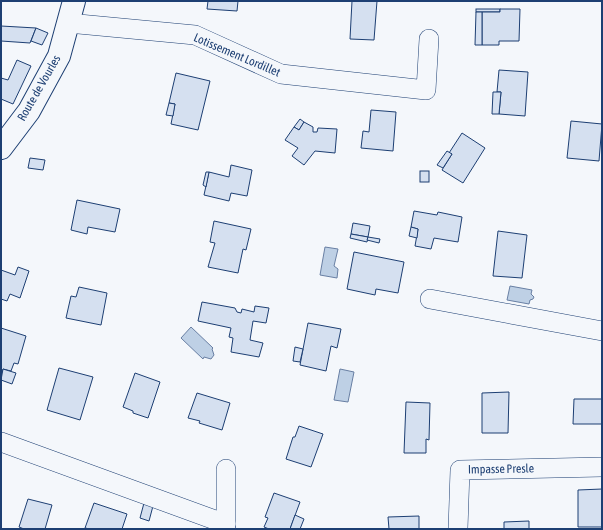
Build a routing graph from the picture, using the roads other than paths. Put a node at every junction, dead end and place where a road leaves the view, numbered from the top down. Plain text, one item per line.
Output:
1 (74, 1) edge
2 (68, 23) junction
3 (429, 39) dead end
4 (1, 148) edge
5 (430, 299) dead end
6 (602, 331) edge
7 (1, 442) edge
8 (602, 467) edge
9 (226, 469) dead end
10 (225, 527) edge
11 (458, 529) edge

1 - 2 street, Route de Vourles
2 - 3 street, Lotissement Lordillet
2 - 4 street, Route de Vourles
5 - 6 street
7 - 10 street
8 - 11 street, Impasse Presle
9 - 10 street

